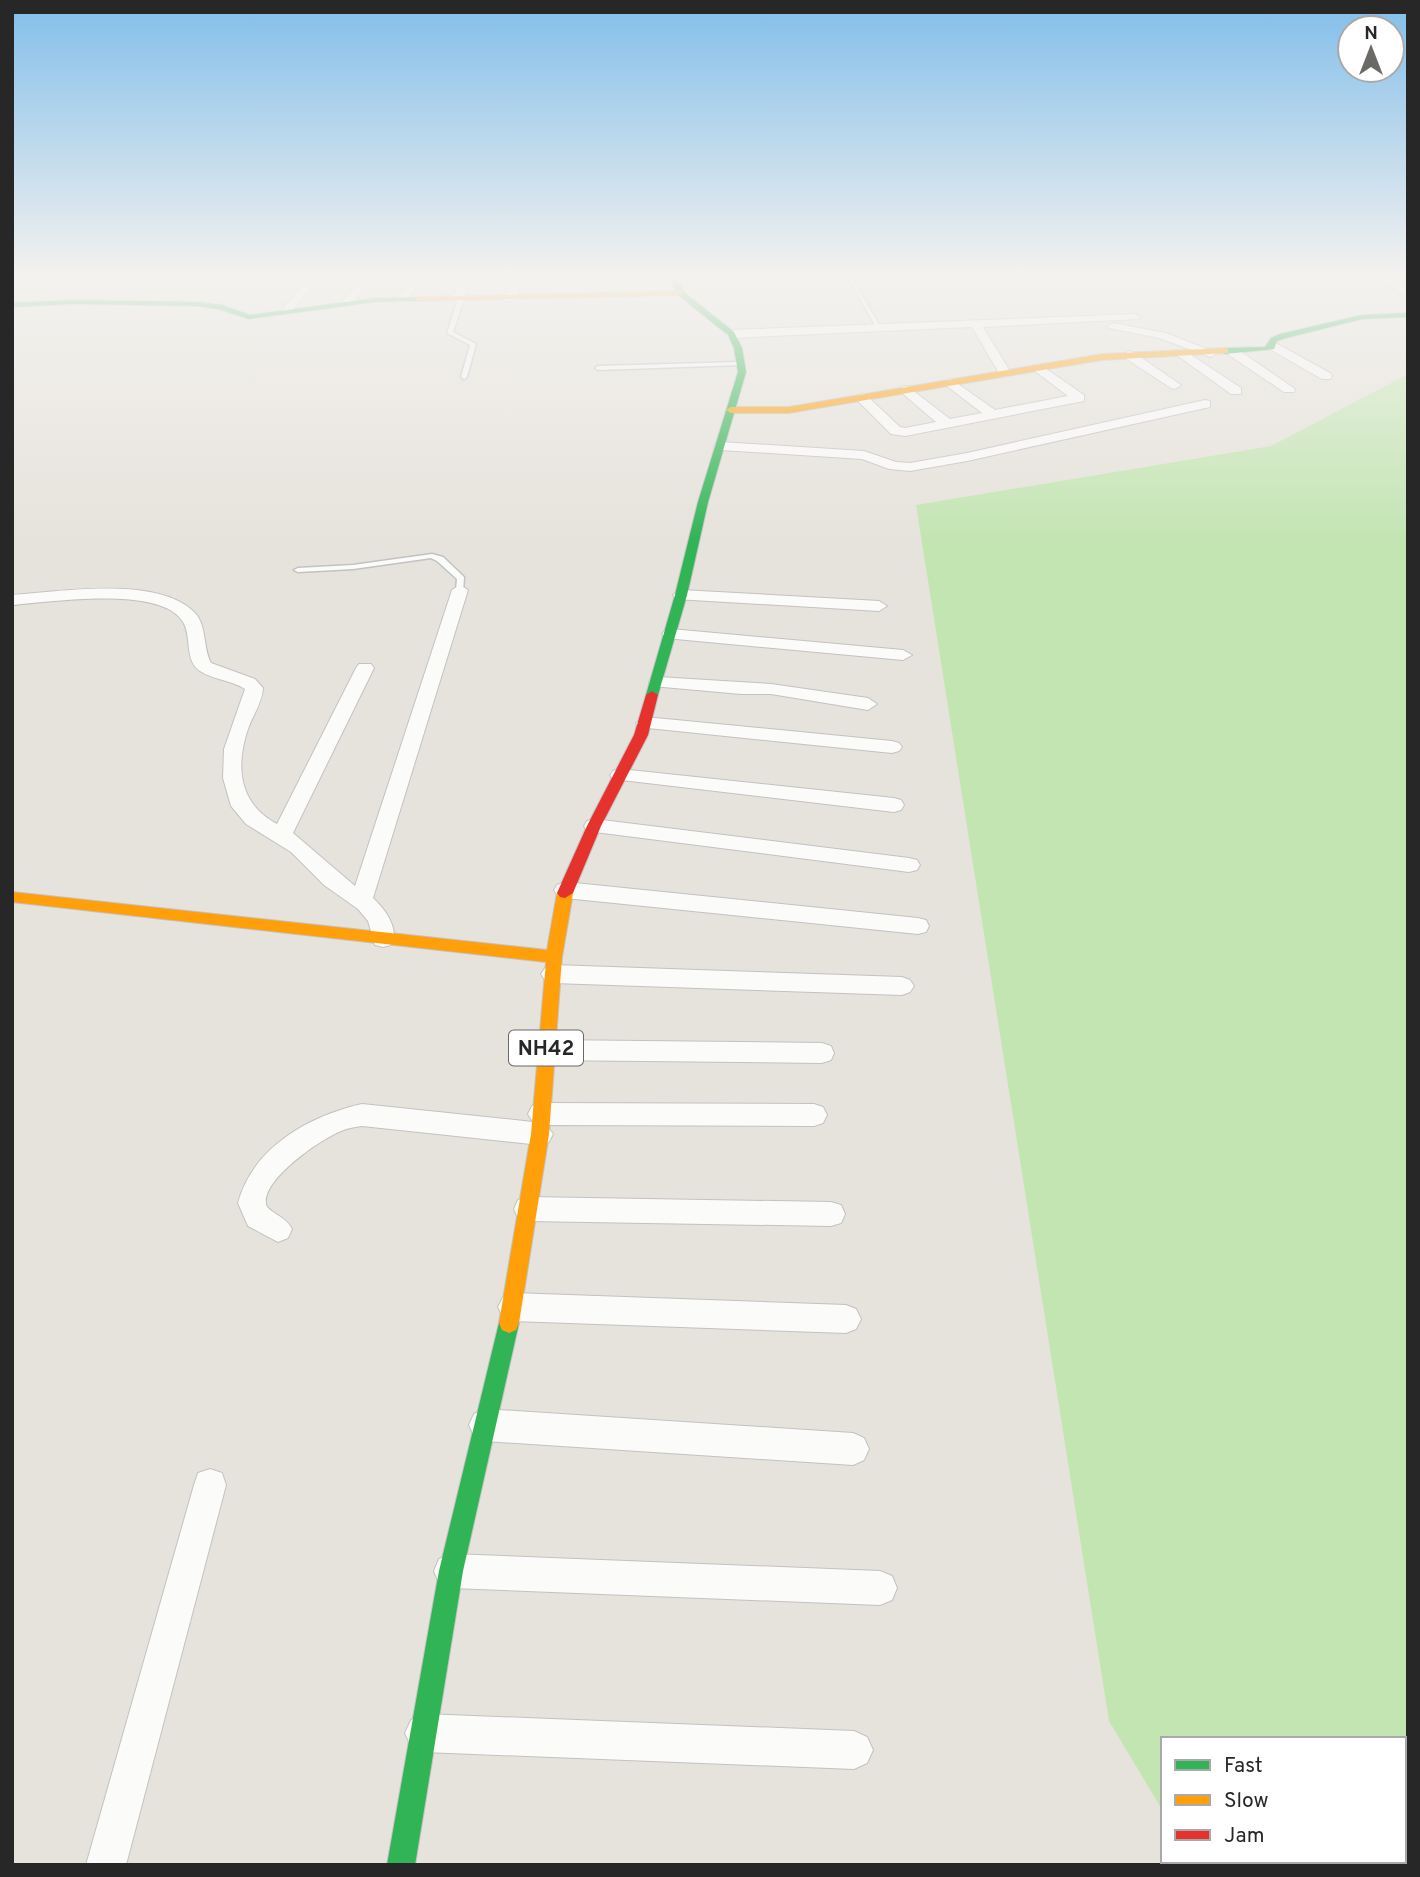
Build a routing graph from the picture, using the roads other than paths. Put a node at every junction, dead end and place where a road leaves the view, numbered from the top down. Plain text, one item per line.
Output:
1 (467, 366) edge
2 (683, 366) edge
3 (740, 366) edge
4 (996, 366) edge
5 (1056, 366) edge
6 (1145, 366) edge
7 (1200, 366) edge
8 (1254, 366) edge
9 (1308, 366) edge
10 (598, 368) dead end
11 (1039, 368) junction
12 (1326, 376) dead end
13 (464, 377) dead end
14 (1002, 377) junction
15 (951, 383) junction
16 (1175, 385) dead end
17 (1289, 389) dead end
18 (907, 390) junction
19 (1236, 391) dead end
20 (861, 398) junction
21 (1206, 404) dead end
22 (731, 410) junction
23 (993, 415) junction
24 (947, 424) junction
25 (1000, 429) dead end
26 (722, 446) junction
27 (872, 456) junction
28 (298, 570) dead end
29 (460, 590) joint
30 (681, 594) junction
31 (12, 600) edge
32 (880, 606) dead end
33 (671, 634) junction
34 (902, 655) dead end
35 (365, 668) dead end
36 (658, 682) junction
37 (868, 704) dead end
38 (645, 723) junction
39 (892, 747) dead end
40 (620, 775) junction
41 (894, 805) dead end
42 (594, 826) junction
43 (282, 835) junction
44 (909, 865) dead end
45 (565, 890) junction
46 (12, 897) edge
47 (362, 899) junction
48 (918, 926) dead end
49 (383, 939) junction
50 (553, 965) junction
51 (902, 986) dead end
52 (546, 1050) junction
53 (822, 1053) dead end
54 (814, 1115) dead end
55 (541, 1124) junction
56 (528, 1209) junction
57 (831, 1214) dead end
58 (278, 1229) dead end
59 (513, 1307) junction
60 (846, 1320) dead end
61 (485, 1425) junction
62 (853, 1449) dead end
63 (210, 1485) dead end
64 (451, 1571) junction
65 (880, 1588) dead end
66 (424, 1733) junction
67 (853, 1750) dead end
68 (106, 1865) edge
69 (401, 1865) edge

1 - 13 lane
2 - 10 lane
3 - 22 main road, NH42
4 - 14 street
5 - 11 main road
6 - 16 street
7 - 19 street
8 - 17 street
9 - 12 street
11 - 14 main road
11 - 23 street
14 - 15 main road
15 - 18 main road
15 - 23 street
18 - 20 main road
18 - 24 street
20 - 22 main road
20 - 24 street
21 - 27 street
22 - 26 main road, NH42
23 - 24 street
25 - 27 street
26 - 27 street
26 - 30 main road, NH42
28 - 29 lane
29 - 47 street
30 - 32 street
30 - 33 main road, NH42
31 - 43 street
33 - 34 street
33 - 36 main road, NH42
35 - 43 street
36 - 37 street
36 - 38 main road, NH42
38 - 39 street
38 - 40 main road, NH42
40 - 41 street
40 - 42 main road, NH42
42 - 44 street
42 - 45 main road, NH42
43 - 47 street
45 - 48 street
45 - 50 main road, NH42
46 - 49 main road
47 - 49 street
49 - 50 main road
50 - 51 street
50 - 52 main road, NH42
52 - 53 street
52 - 55 main road, NH42
54 - 55 street
55 - 56 main road, NH42
55 - 58 street
56 - 57 street
56 - 59 main road, NH42
59 - 60 street
59 - 61 main road, NH42
61 - 62 street
61 - 64 main road, NH42
63 - 68 street
64 - 65 street
64 - 66 main road, NH42
66 - 67 street
66 - 69 main road, NH42

